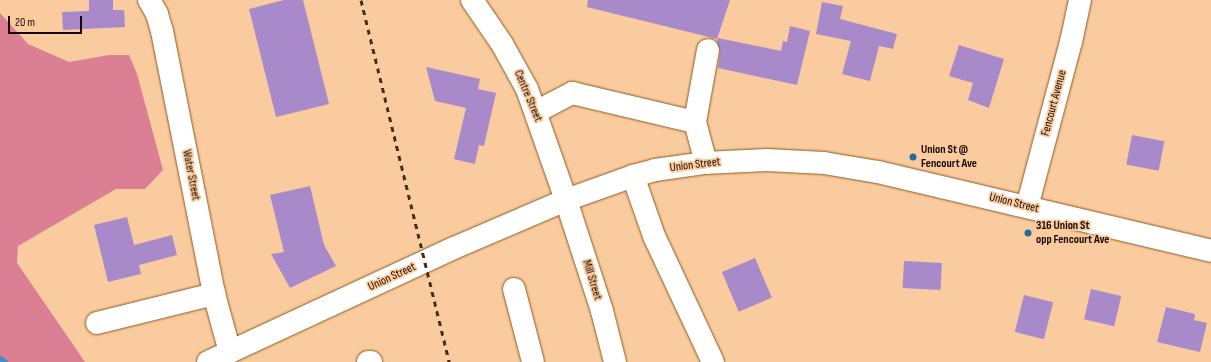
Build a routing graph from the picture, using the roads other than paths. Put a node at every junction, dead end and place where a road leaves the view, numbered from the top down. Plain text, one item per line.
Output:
1 (149, 0) edge
2 (472, 0) edge
3 (1080, 0) edge
4 (708, 50) dead end
5 (536, 112) junction
6 (696, 122) junction
7 (706, 163) junction
8 (633, 176) junction
9 (566, 200) junction
10 (1027, 207) junction
11 (1211, 251) edge
12 (514, 289) dead end
13 (214, 294) junction
14 (97, 323) dead end
15 (231, 357) edge
16 (208, 362) edge
17 (533, 362) edge
18 (615, 362) edge
19 (713, 362) edge

1 - 13 main road, Water Street
2 - 5 main road, Centre Street
3 - 10 main road, Fencourt Avenue
4 - 6 main road
5 - 6 main road
5 - 9 main road, Centre Street
6 - 7 main road
7 - 8 main road, Union Street
7 - 10 main road, Union Street
8 - 9 main road, Union Street
8 - 19 main road
9 - 15 main road, Union Street
9 - 18 main road, Mill Street
10 - 11 main road, Union Street
12 - 17 main road
13 - 14 main road
13 - 15 main road, Water Street
15 - 16 main road, Union Street

